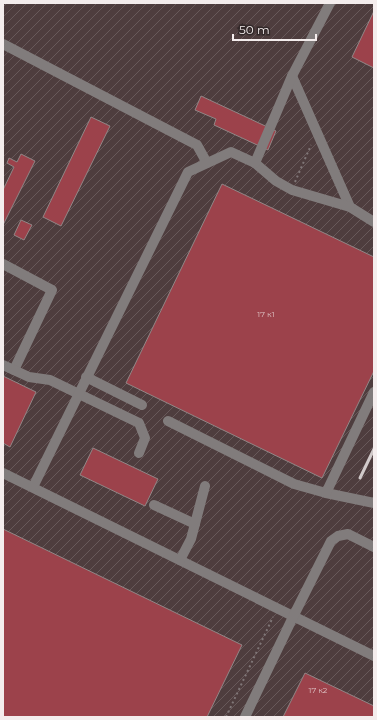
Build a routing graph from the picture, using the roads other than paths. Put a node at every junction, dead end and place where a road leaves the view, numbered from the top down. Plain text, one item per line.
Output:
1 (330, 3) edge
2 (3, 44) edge
3 (292, 76) junction
4 (207, 163) junction
5 (255, 163) junction
6 (350, 207) junction
7 (374, 222) edge
8 (3, 264) edge
9 (3, 365) edge
10 (14, 370) junction
11 (86, 377) junction
12 (374, 392) edge
13 (78, 394) junction
14 (142, 406) dead end
15 (168, 421) dead end
16 (139, 453) dead end
17 (3, 472) edge
18 (205, 486) dead end
19 (33, 487) junction
20 (326, 493) junction
21 (374, 503) edge
22 (154, 505) dead end
23 (195, 524) junction
24 (374, 547) edge
25 (180, 560) junction
26 (293, 617) junction
27 (374, 656) edge
28 (245, 717) edge

1 - 3 street
2 - 4 street
3 - 5 street
3 - 6 street
4 - 5 street
4 - 11 street
5 - 6 street
6 - 7 street
8 - 10 street
9 - 10 street
10 - 13 street
11 - 13 street
11 - 14 street
12 - 20 street
13 - 16 street
13 - 19 street
15 - 20 street
17 - 19 street
18 - 23 street
19 - 25 street
20 - 21 street
22 - 23 street
23 - 25 street
24 - 26 street
25 - 26 street
26 - 27 street
26 - 28 street

